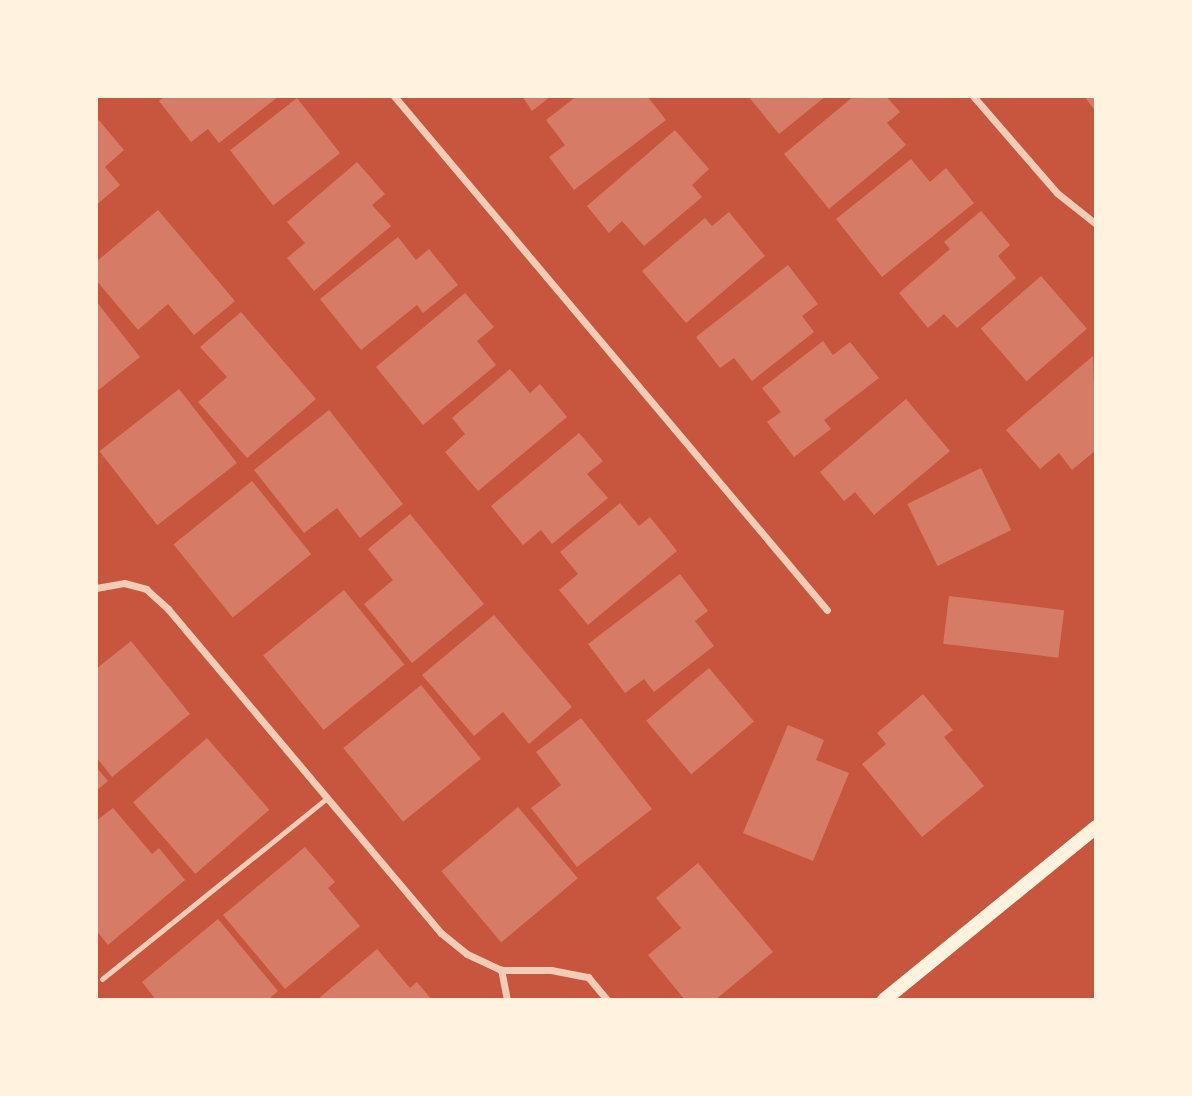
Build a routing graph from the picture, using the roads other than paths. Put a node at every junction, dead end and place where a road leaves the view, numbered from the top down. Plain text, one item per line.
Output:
1 (394, 96) edge
2 (973, 96) edge
3 (1096, 223) edge
4 (96, 588) edge
5 (827, 610) dead end
6 (326, 799) junction
7 (1096, 827) edge
8 (501, 970) junction
9 (102, 979) dead end
10 (507, 1000) edge
11 (607, 1000) edge
12 (884, 1000) edge

1 - 5 street
2 - 3 street
4 - 6 street
6 - 8 street
6 - 9 lane
7 - 12 main road
8 - 10 street
8 - 11 street

